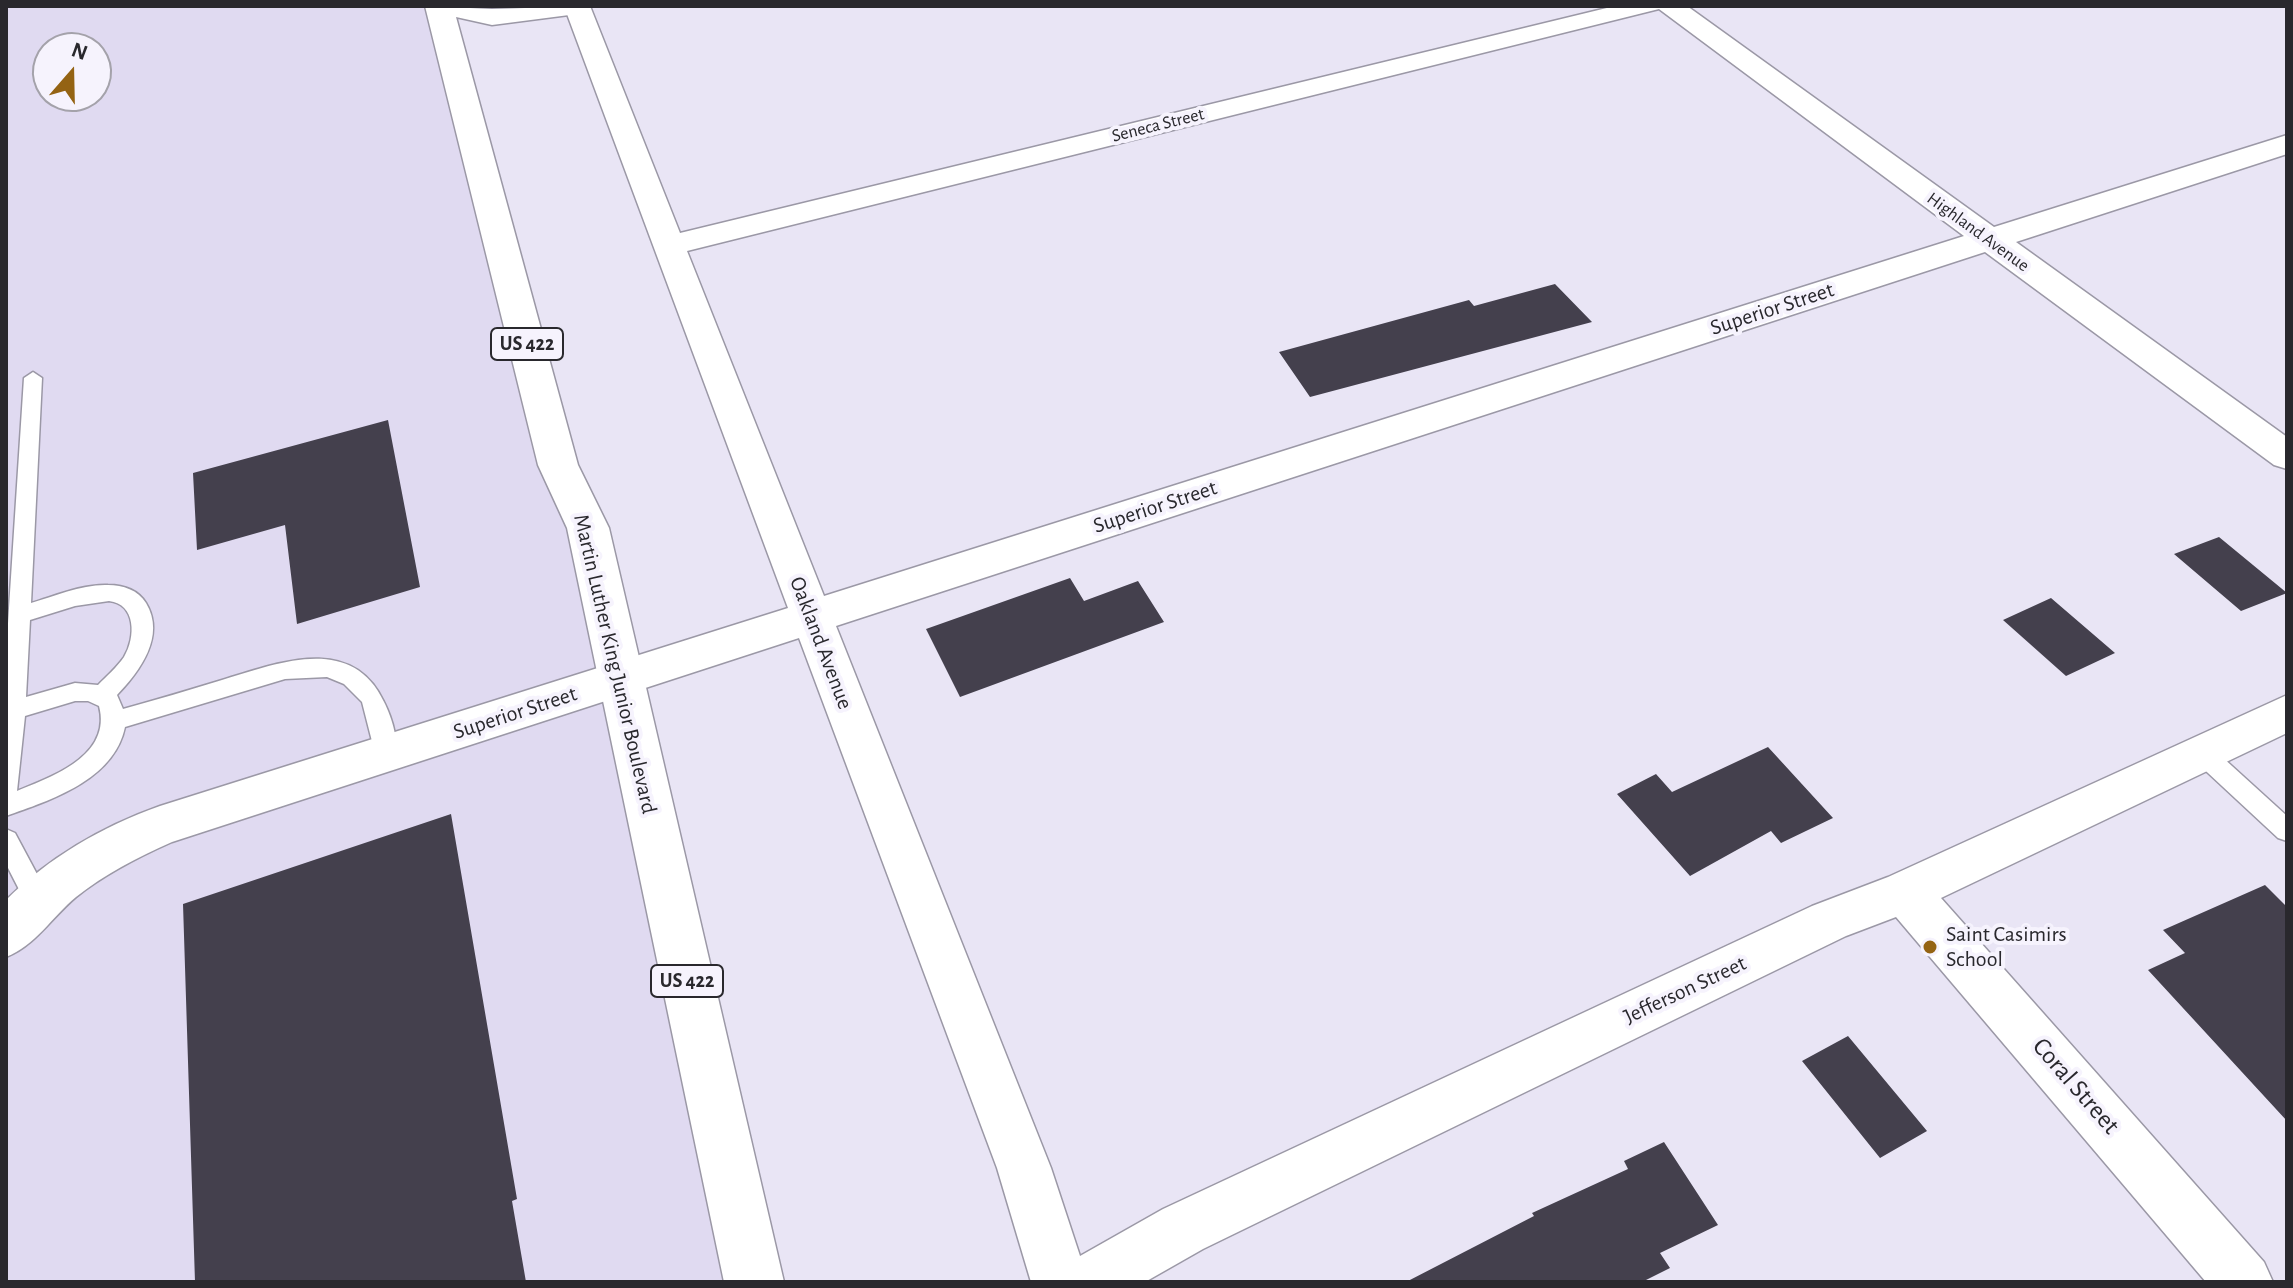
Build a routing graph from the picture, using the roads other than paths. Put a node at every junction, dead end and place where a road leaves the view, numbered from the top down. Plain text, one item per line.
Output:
1 (441, 6) edge
2 (578, 6) edge
3 (1648, 6) edge
4 (1670, 6) edge
5 (2287, 144) edge
6 (1989, 240) junction
7 (668, 246) junction
8 (33, 378) dead end
9 (2287, 456) edge
10 (19, 615) junction
11 (811, 617) junction
12 (619, 680) junction
13 (103, 695) junction
14 (13, 711) junction
15 (2287, 713) edge
16 (115, 721) junction
17 (2202, 753) junction
18 (385, 754) junction
19 (6, 790) edge
20 (6, 806) edge
21 (2287, 831) edge
22 (6, 840) edge
23 (1905, 892) junction
24 (37, 899) junction
25 (6, 935) edge
26 (754, 1282) edge
27 (1060, 1282) edge
28 (1090, 1282) edge
29 (2244, 1282) edge

1 - 2 main road
1 - 12 main road, Martin Luther King Junior Boulevard / US 422
2 - 7 street, Oakland Avenue
3 - 7 street, Seneca Street
4 - 6 street, Highland Avenue
5 - 6 street, Superior Street
6 - 9 street, Highland Avenue
6 - 11 street, Superior Street
7 - 11 street, Oakland Avenue
8 - 10 lane
10 - 13 lane
10 - 14 lane
11 - 12 street, Superior Street
11 - 27 street, Oakland Avenue
12 - 18 street, Superior Street
12 - 26 main road, Martin Luther King Junior Boulevard / US 422
13 - 14 lane
13 - 16 lane
14 - 19 lane
15 - 17 street, Jefferson Street
16 - 18 lane
16 - 20 lane
17 - 21 lane
17 - 23 street, Jefferson Street
18 - 24 street, Superior Street
22 - 24 lane
23 - 28 street, Jefferson Street
23 - 29 street, Coral Street
24 - 25 street, Superior Street

